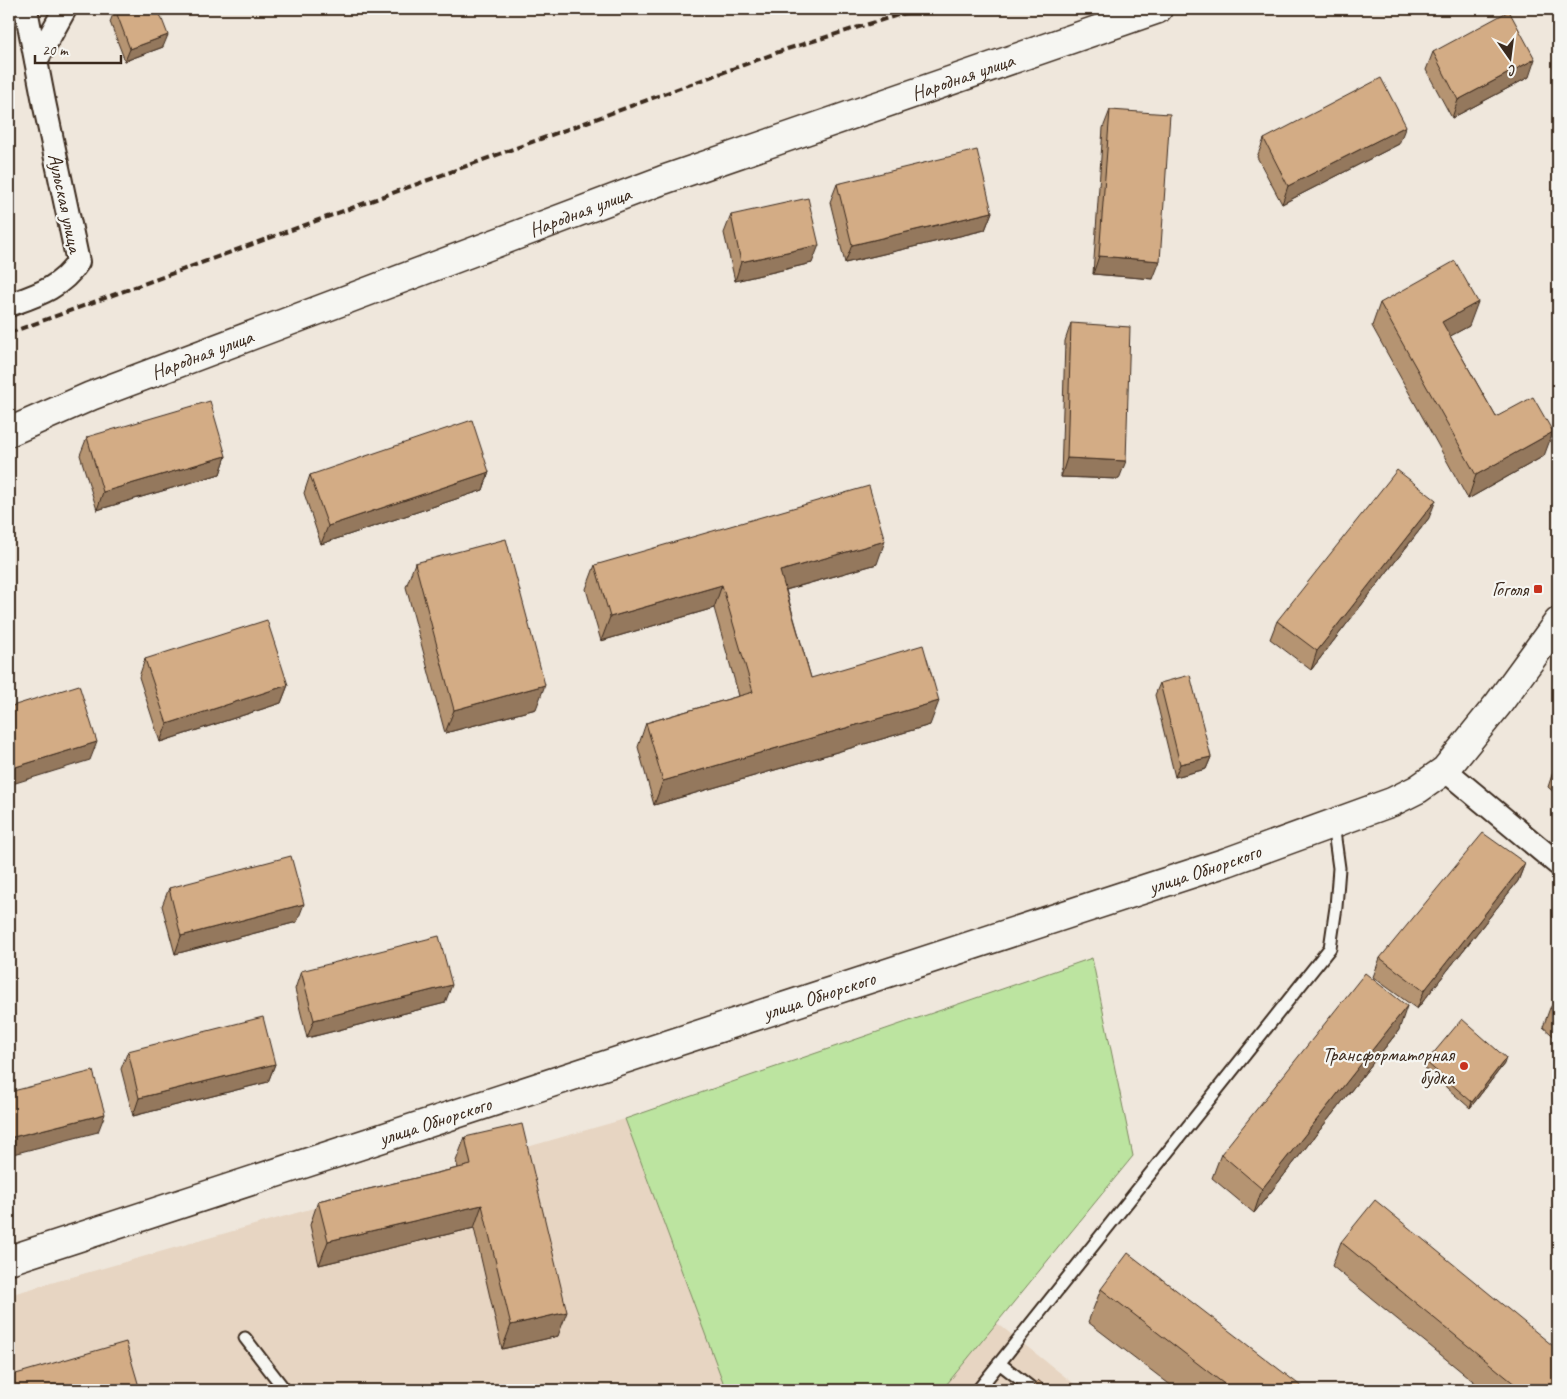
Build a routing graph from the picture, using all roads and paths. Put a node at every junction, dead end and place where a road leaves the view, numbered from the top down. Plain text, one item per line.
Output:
1 (26, 9) edge
2 (65, 9) edge
3 (1158, 9) edge
4 (36, 61) junction
5 (9, 305) edge
6 (9, 432) edge
7 (1558, 622) edge
8 (1445, 770) junction
9 (1333, 824) junction
10 (1558, 864) edge
11 (9, 1260) edge
12 (245, 1338) dead end
13 (999, 1363) junction
14 (285, 1390) edge
15 (978, 1390) edge
16 (1034, 1390) edge

1 - 4 street, Аульская улица
2 - 4 street
3 - 6 main road, Народная улица
4 - 5 street, Аульская улица
7 - 8 main road, улица Обнорского
8 - 9 main road, улица Обнорского
8 - 10 street
9 - 11 main road, улица Обнорского
9 - 13 lane
12 - 14 lane
13 - 15 lane
13 - 16 lane

